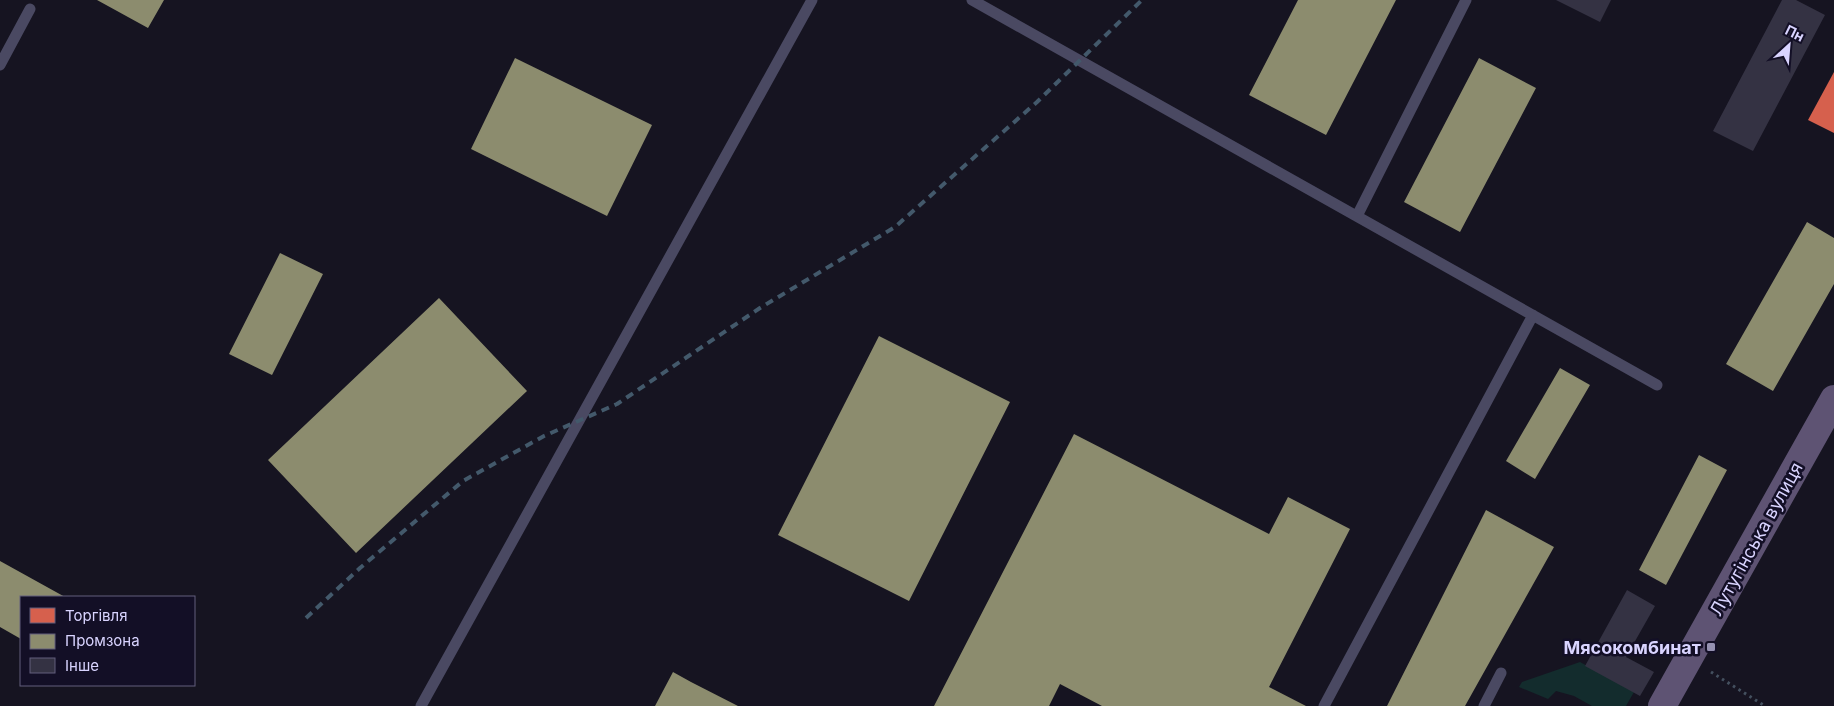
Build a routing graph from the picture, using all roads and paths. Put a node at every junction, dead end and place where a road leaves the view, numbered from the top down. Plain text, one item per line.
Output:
1 (812, 0) edge
2 (972, 0) edge
3 (1466, 0) edge
4 (30, 9) dead end
5 (0, 64) edge
6 (1357, 216) junction
7 (1533, 315) junction
8 (1657, 385) dead end
9 (1834, 398) edge
10 (1689, 658) junction
11 (1501, 673) dead end
12 (421, 706) edge
13 (1324, 706) edge
14 (1484, 706) edge
15 (1662, 706) edge
16 (1765, 706) edge

1 - 12 lane
2 - 6 lane
3 - 6 lane
4 - 5 lane
6 - 7 lane
7 - 8 lane
7 - 13 lane
9 - 10 main road, Лутугінська вулиця
10 - 15 main road, Лутугінська вулиця
10 - 16 path
11 - 14 lane

